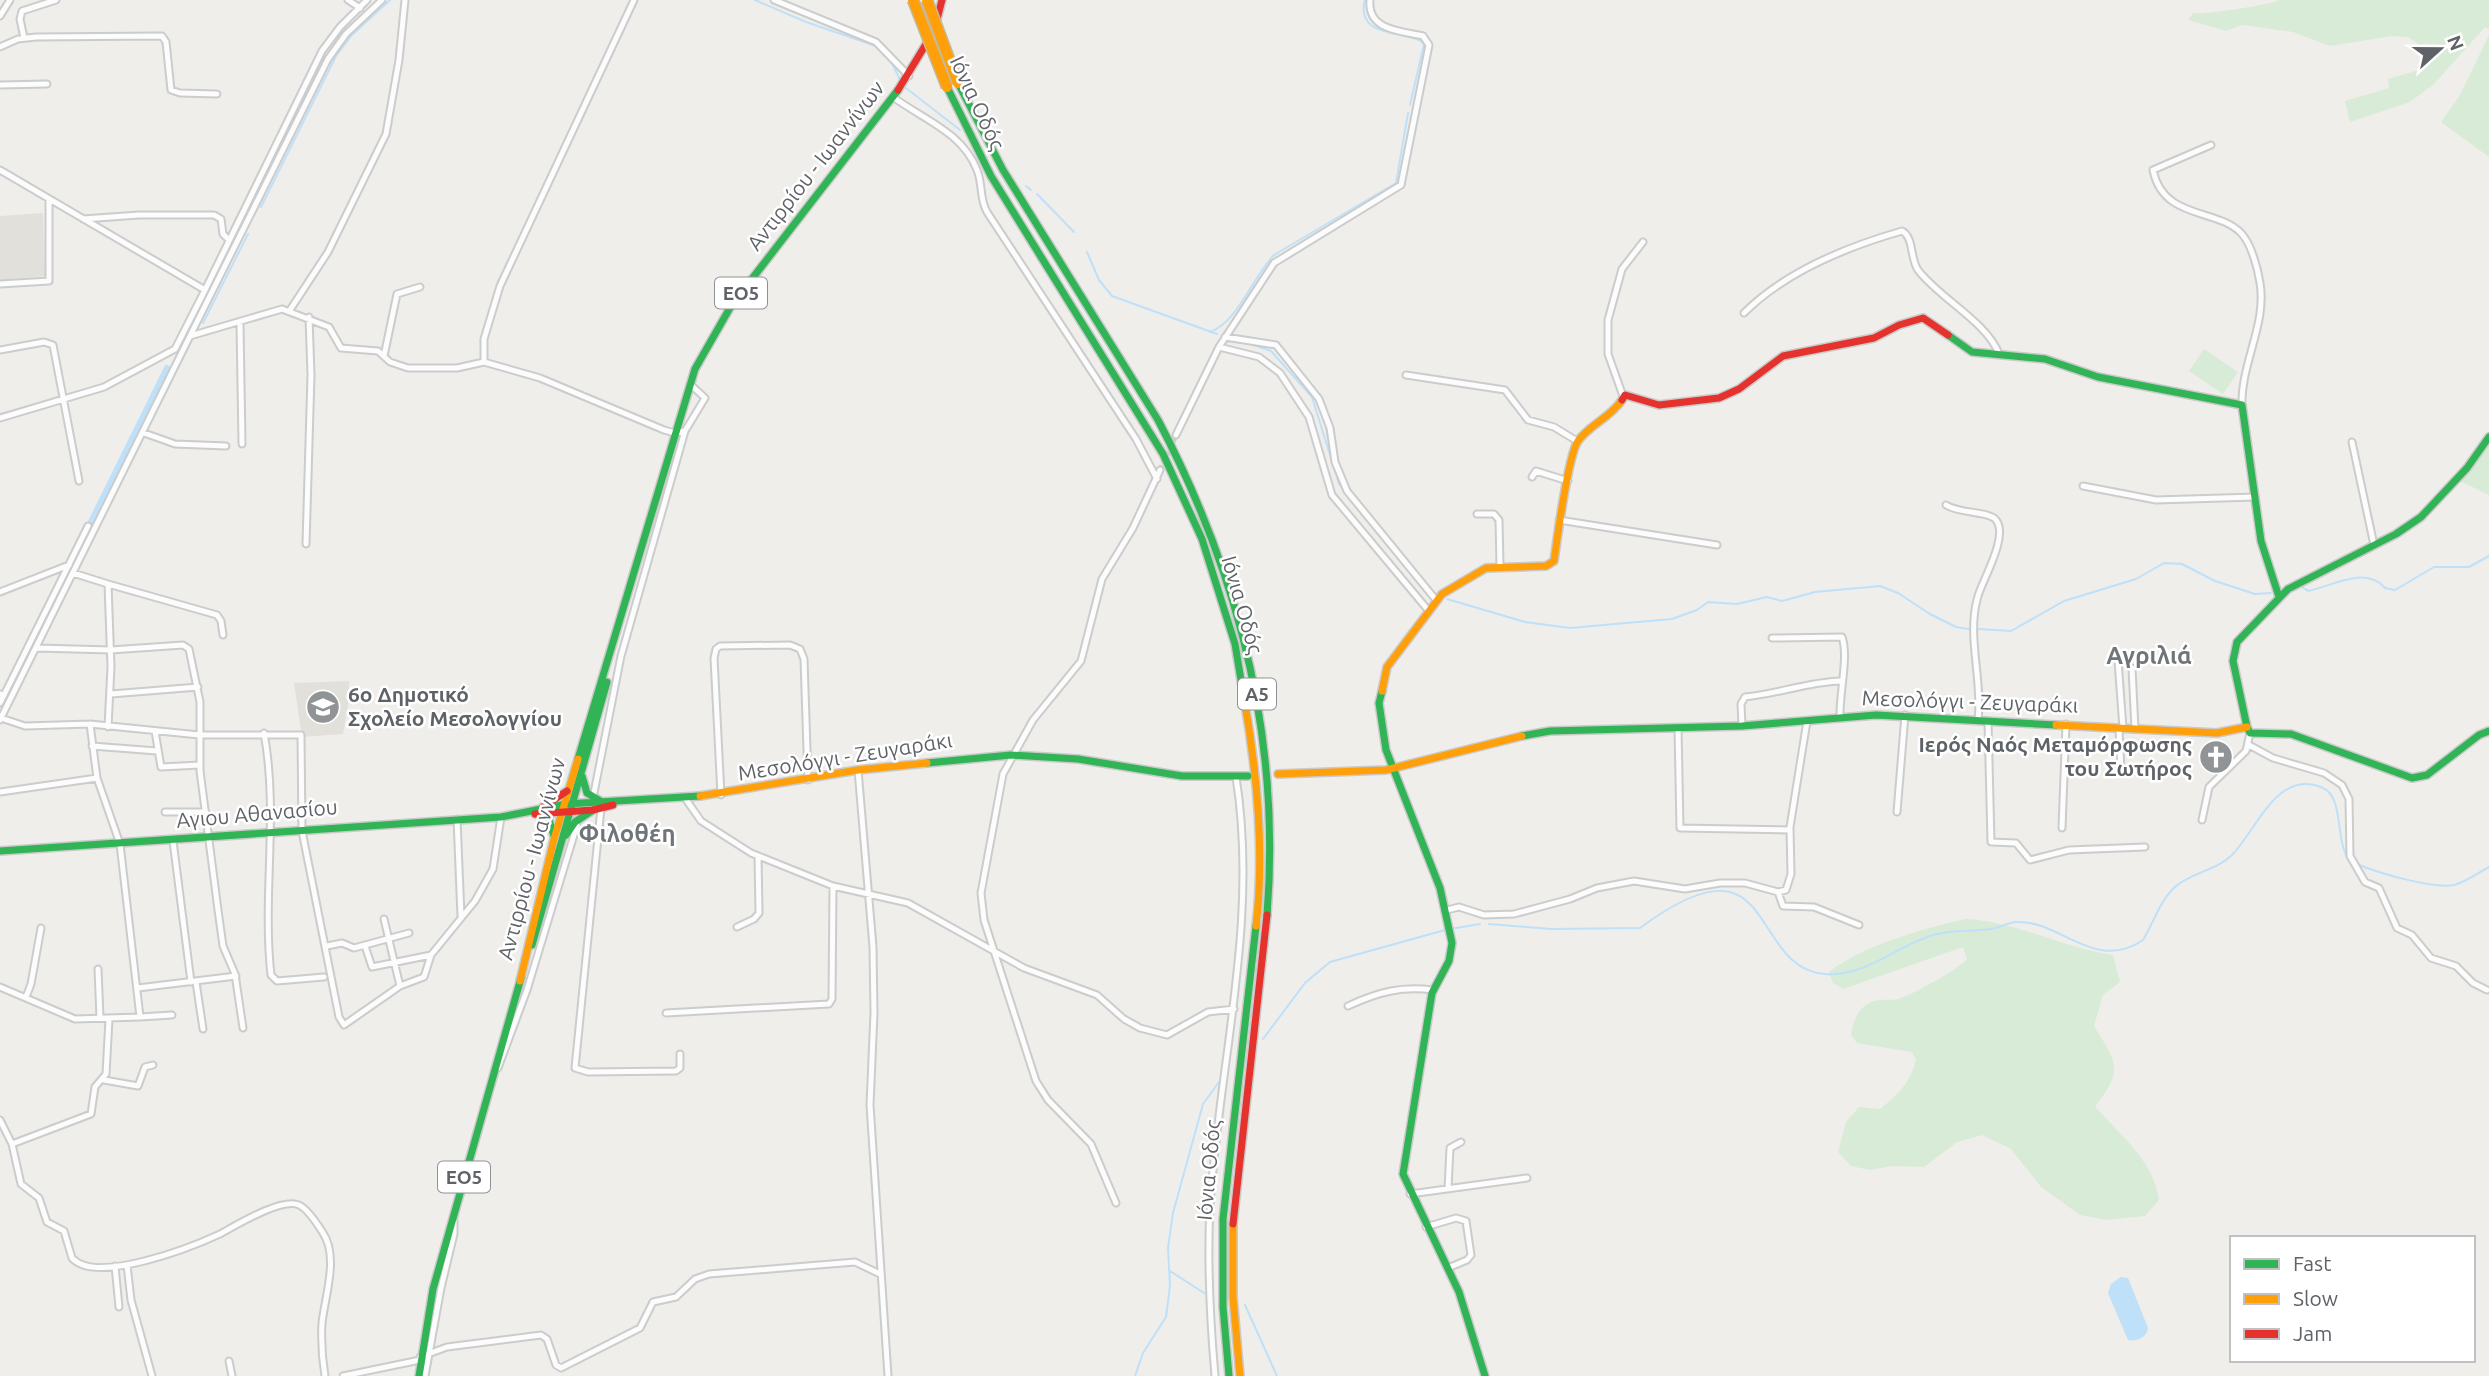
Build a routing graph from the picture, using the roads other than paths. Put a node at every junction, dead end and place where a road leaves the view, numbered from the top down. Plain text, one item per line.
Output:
1 (10, 0) edge
2 (57, 0) edge
3 (348, 0) edge
4 (367, 0) edge
5 (382, 0) edge
6 (405, 0) edge
7 (634, 0) edge
8 (774, 0) edge
9 (913, 0) edge
10 (927, 0) edge
11 (942, 0) edge
12 (1370, 0) edge
13 (360, 8) junction
14 (0, 16) edge
15 (24, 38) junction
16 (0, 47) edge
17 (909, 76) junction
18 (47, 84) dead end
19 (0, 85) edge
20 (217, 94) dead end
21 (893, 97) junction
22 (2211, 145) dead end
23 (0, 170) edge
24 (49, 200) junction
25 (83, 219) junction
26 (229, 240) junction
27 (1643, 242) dead end
28 (0, 284) edge
29 (420, 287) dead end
30 (205, 290) junction
31 (290, 310) junction
32 (1744, 313) dead end
33 (309, 317) junction
34 (240, 324) junction
35 (190, 336) junction
36 (1225, 337) junction
37 (1219, 347) junction
38 (184, 348) junction
39 (175, 349) junction
40 (0, 350) edge
41 (1999, 354) junction
42 (384, 356) junction
43 (484, 362) junction
44 (1406, 375) dead end
45 (690, 384) junction
46 (1623, 396) junction
47 (64, 400) junction
48 (2242, 405) junction
49 (0, 418) edge
50 (680, 432) junction
51 (144, 433) junction
52 (1176, 435) tunnel mouth
53 (2489, 437) edge
54 (1577, 441) junction
55 (2352, 442) dead end
56 (242, 444) dead end
57 (226, 446) dead end
58 (1160, 470) tunnel mouth
59 (1532, 477) dead end
60 (1157, 479) junction
61 (79, 481) dead end
62 (1568, 481) junction
63 (2082, 486) dead end
64 (2255, 497) junction
65 (1946, 505) dead end
66 (1477, 514) dead end
67 (1559, 520) junction
68 (88, 526) dead end
69 (306, 544) dead end
70 (1717, 545) dead end
71 (2374, 545) junction
72 (69, 565) junction
73 (1500, 566) junction
74 (73, 573) junction
75 (108, 584) junction
76 (0, 592) edge
77 (2279, 597) junction
78 (1436, 600) junction
79 (1428, 610) junction
80 (619, 628) junction
81 (222, 635) dead end
82 (1772, 638) dead end
83 (37, 648) junction
84 (111, 650) junction
85 (2118, 661) dead end
86 (2132, 668) dead end
87 (1840, 681) junction
88 (198, 687) junction
89 (2, 694) edge
90 (111, 694) junction
91 (0, 703) edge
92 (1905, 715) junction
93 (1840, 718) junction
94 (1, 719) edge
95 (1807, 721) junction
96 (1983, 721) junction
97 (90, 724) junction
98 (2066, 724) junction
99 (1742, 726) junction
100 (108, 727) junction
101 (1678, 728) junction
102 (2121, 728) junction
103 (2135, 729) junction
104 (2249, 730) junction
105 (155, 731) junction
106 (2489, 731) edge
107 (264, 733) junction
108 (200, 735) junction
109 (2249, 745) junction
110 (92, 746) junction
111 (157, 751) junction
112 (1011, 755) junction
113 (200, 765) junction
114 (1394, 768) junction
115 (858, 770) junction
116 (582, 771) junction
117 (2121, 771) dead end
118 (1278, 775) dead end
119 (1248, 776) dead end
120 (1236, 777) junction
121 (97, 778) junction
122 (573, 779) junction
123 (808, 780) junction
124 (0, 792) edge
125 (720, 795) junction
126 (685, 798) junction
127 (597, 804) junction
128 (568, 807) junction
129 (540, 811) junction
130 (165, 812) dead end
131 (206, 812) junction
132 (1897, 812) dead end
133 (582, 816) junction
134 (500, 817) junction
135 (457, 819) junction
136 (2202, 821) dead end
137 (2062, 828) dead end
138 (1790, 830) junction
139 (302, 831) junction
140 (272, 834) junction
141 (209, 839) junction
142 (173, 841) junction
143 (557, 843) junction
144 (120, 845) junction
145 (2145, 847) dead end
146 (0, 851) edge
147 (758, 856) junction
148 (833, 886) junction
149 (1778, 892) junction
150 (867, 893) junction
151 (1447, 911) junction
152 (461, 916) junction
153 (384, 919) dead end
154 (1860, 925) dead end
155 (737, 927) dead end
156 (41, 928) dead end
157 (409, 933) dead end
158 (389, 939) junction
159 (327, 946) junction
160 (365, 946) junction
161 (995, 954) junction
162 (431, 955) junction
163 (394, 963) junction
164 (98, 969) dead end
165 (236, 976) junction
166 (324, 977) dead end
167 (194, 982) junction
168 (400, 986) junction
169 (0, 987) edge
170 (138, 988) junction
171 (1433, 990) junction
172 (2487, 990) edge
173 (26, 997) junction
174 (1348, 1006) dead end
175 (1234, 1009) junction
176 (666, 1013) dead end
177 (172, 1015) dead end
178 (140, 1017) junction
179 (100, 1018) junction
180 (109, 1018) junction
181 (243, 1028) dead end
182 (202, 1029) dead end
183 (680, 1054) dead end
184 (153, 1065) dead end
185 (491, 1079) junction
186 (104, 1080) junction
187 (0, 1119) edge
188 (1461, 1142) dead end
189 (12, 1144) junction
190 (1527, 1178) dead end
191 (1448, 1189) junction
192 (1410, 1194) junction
193 (1116, 1203) dead end
194 (1426, 1227) junction
195 (127, 1265) junction
196 (114, 1266) junction
197 (1448, 1268) junction
198 (880, 1274) junction
199 (119, 1307) dead end
200 (423, 1357) junction
201 (229, 1361) dead end
202 (152, 1376) edge
203 (232, 1376) edge
204 (325, 1376) edge
205 (343, 1376) edge
206 (419, 1376) edge
207 (425, 1376) edge
208 (888, 1376) edge
209 (1215, 1376) edge
210 (1229, 1376) edge
211 (1240, 1376) edge
212 (1485, 1376) edge

1 - 14 street
2 - 15 street
3 - 13 street
4 - 13 street
5 - 35 street
6 - 31 street
7 - 43 street
8 - 17 street
9 - 210 main road, Ιόνια Οδός / Α5, bridge
10 - 211 main road, Ιόνια Οδός / Α5, bridge
11 - 17 main road, Αντιρρίου - Ιωαννίνων / ΕΟ5
12 - 36 street
13 - 26 street
15 - 16 street
15 - 20 street
17 - 21 main road, Αντιρρίου - Ιωαννίνων / ΕΟ5
18 - 19 street
21 - 45 main road, Αντιρρίου - Ιωαννίνων / ΕΟ5
21 - 60 street
22 - 48 street
23 - 24 street
24 - 25 street
24 - 28 street
25 - 26 street
25 - 30 street
26 - 30 street
27 - 46 street
29 - 42 street
30 - 39 street
31 - 33 street
31 - 34 street
32 - 41 street
33 - 42 street
33 - 69 street
34 - 35 street
34 - 56 street
35 - 38 street
36 - 37 street
36 - 78 street
37 - 52 street
37 - 79 street
38 - 39 street
38 - 51 street
39 - 47 street
40 - 47 street
41 - 46 main road
41 - 48 main road
42 - 43 street
43 - 50 street
44 - 54 street
45 - 50 main road, Αντιρρίου - Ιωαννίνων / ΕΟ5
45 - 50 street
46 - 54 main road
47 - 49 street
47 - 61 street
48 - 64 main road
50 - 80 main road, Αντιρρίου - Ιωαννίνων / ΕΟ5
50 - 127 street
51 - 57 street
51 - 74 street
53 - 71 main road
54 - 62 main road
55 - 71 street
58 - 60 street
59 - 62 street
60 - 112 street
62 - 67 main road
63 - 64 street
64 - 77 main road
65 - 96 street
66 - 73 street
67 - 70 street
67 - 73 main road
68 - 72 street
71 - 77 main road
72 - 76 street
72 - 89 street
73 - 78 main road
74 - 75 street
74 - 83 street
75 - 81 street
75 - 84 street
77 - 104 main road
78 - 79 main road
79 - 114 main road
80 - 116 main road, Αντιρρίου - Ιωαννίνων / ΕΟ5
80 - 122 main road, Αντιρρίου - Ιωαννίνων / ΕΟ5
82 - 87 street
83 - 84 street
83 - 94 street
84 - 88 street
84 - 90 street
85 - 102 street
86 - 103 street
87 - 93 street
87 - 99 street
88 - 90 street
88 - 108 street
89 - 91 street
90 - 100 street
92 - 93 main road, Μεσολόγγι - Ζευγαράκι
92 - 96 main road, Μεσολόγγι - Ζευγαράκι
92 - 132 street
93 - 95 main road, Μεσολόγγι - Ζευγαράκι
94 - 97 street
95 - 99 main road, Μεσολόγγι - Ζευγαράκι
95 - 138 street
96 - 98 main road, Μεσολόγγι - Ζευγαράκι
96 - 145 street
97 - 100 street
97 - 110 street
98 - 102 main road, Μεσολόγγι - Ζευγαράκι
98 - 137 street
99 - 101 main road, Μεσολόγγι - Ζευγαράκι
100 - 105 street
101 - 114 main road, Μεσολόγγι - Ζευγαράκι
101 - 138 street
102 - 103 main road, Μεσολόγγι - Ζευγαράκι
102 - 117 street
103 - 104 main road, Μεσολόγγι - Ζευγαράκι
104 - 106 main road, Μεσολόγγι - Ζευγαράκι
104 - 109 street
105 - 108 street
105 - 111 street
107 - 108 street
107 - 139 street
107 - 140 street
108 - 113 street
109 - 136 street
109 - 172 street
110 - 111 street
110 - 121 street
111 - 113 street
112 - 115 main road, Μεσολόγγι - Ζευγαράκι
112 - 120 main road, Μεσολόγγι - Ζευγαράκι
112 - 161 street
113 - 131 street
114 - 118 main road, Μεσολόγγι - Ζευγαράκι
114 - 151 main road
115 - 123 main road, Μεσολόγγι - Ζευγαράκι
115 - 150 street
116 - 127 main road
116 - 128 main road, Αντιρρίου - Ιωαννίνων / ΕΟ5
119 - 120 main road, Μεσολόγγι - Ζευγαράκι
120 - 175 street
121 - 124 street
121 - 144 street
122 - 128 main road, Αντιρρίου - Ιωαννίνων / ΕΟ5
122 - 129 main road
123 - 125 main road, Μεσολόγγι - Ζευγαράκι
123 - 125 street
125 - 126 main road, Μεσολόγγι - Ζευγαράκι
126 - 127 main road, Μεσολόγγι - Ζευγαράκι
126 - 147 street
127 - 128 main road, Μεσολόγγι - Ζευγαράκι
127 - 133 main road
127 - 183 street
128 - 129 main road, Αγιου Αθανασίου
128 - 143 main road, Αντιρρίου - Ιωαννίνων / ΕΟ5
129 - 134 main road, Αγιου Αθανασίου
129 - 143 main road
130 - 131 street
131 - 141 street
133 - 143 main road
133 - 185 street
134 - 135 main road, Αγιου Αθανασίου
134 - 152 street
135 - 139 main road, Αγιου Αθανασίου
135 - 152 street
138 - 149 street
139 - 140 main road, Αγιου Αθανασίου
139 - 159 street
140 - 141 main road, Αγιου Αθανασίου
140 - 166 street
141 - 142 main road, Αγιου Αθανασίου
141 - 165 street
142 - 144 main road, Αγιου Αθανασίου
142 - 167 street
143 - 185 main road, Αντιρρίου - Ιωαννίνων / ΕΟ5
144 - 146 main road, Αγιου Αθανασίου
144 - 170 street
147 - 148 street
147 - 155 street
148 - 150 street
148 - 176 street
149 - 151 street
149 - 154 street
150 - 161 street
150 - 198 street
151 - 171 main road
152 - 162 street
153 - 158 street
156 - 173 street
157 - 158 street
158 - 160 street
158 - 163 street
159 - 160 street
159 - 168 street
160 - 163 street
161 - 175 street
161 - 193 street
162 - 163 street
162 - 168 street
163 - 168 street
164 - 179 street
165 - 167 street
165 - 181 street
167 - 170 street
167 - 182 street
169 - 173 street
170 - 178 street
171 - 174 street
171 - 192 main road
173 - 179 street
175 - 209 street
177 - 178 street
178 - 180 street
179 - 180 street
180 - 186 street
184 - 186 street
185 - 200 main road, Αντιρρίου - Ιωαννίνων / ΕΟ5
186 - 189 street
187 - 189 street
188 - 191 street
189 - 196 street
190 - 191 street
191 - 192 street
192 - 194 main road
194 - 197 main road
194 - 197 street
195 - 196 street
195 - 202 street
195 - 204 street
196 - 199 street
197 - 212 main road
198 - 200 street
198 - 208 street
200 - 205 street
200 - 206 main road, Αντιρρίου - Ιωαννίνων / ΕΟ5
200 - 207 street
201 - 203 street

